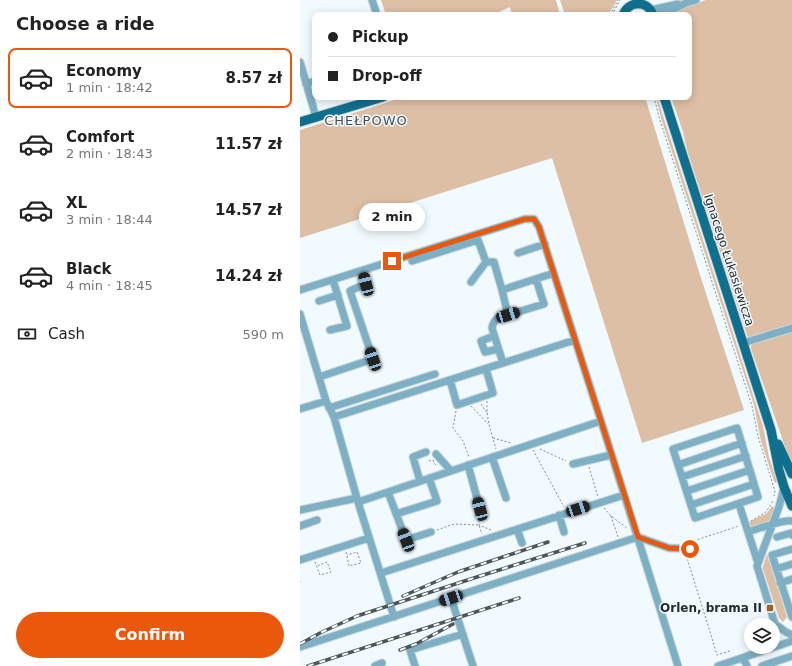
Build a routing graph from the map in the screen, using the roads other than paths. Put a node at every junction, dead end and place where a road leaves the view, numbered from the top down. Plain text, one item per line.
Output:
1 (372, 0) edge
2 (696, 0) edge
3 (686, 3) junction
4 (626, 7) edge
5 (648, 7) edge
6 (375, 12) edge
7 (667, 12) edge
8 (300, 62) edge
9 (312, 82) edge
10 (306, 84) junction
11 (373, 100) edge
12 (665, 100) edge
13 (316, 117) junction
14 (300, 122) edge
15 (544, 244) junction
16 (518, 253) dead end
17 (412, 261) dead end
18 (486, 262) junction
19 (362, 270) junction
20 (554, 273) junction
21 (536, 279) junction
22 (334, 280) junction
23 (471, 282) dead end
24 (300, 290) edge
25 (502, 290) junction
26 (338, 295) junction
27 (320, 301) dead end
28 (300, 314) edge
29 (508, 315) junction
30 (792, 328) edge
31 (330, 330) dead end
32 (494, 336) junction
33 (575, 340) junction
34 (743, 343) junction
35 (498, 349) junction
36 (503, 363) junction
37 (486, 368) junction
38 (435, 374) dead end
39 (319, 377) junction
40 (450, 380) junction
41 (404, 395) junction
42 (326, 401) junction
43 (406, 403) dead end
44 (329, 408) junction
45 (300, 409) edge
46 (334, 417) junction
47 (601, 421) junction
48 (771, 430) junction
49 (742, 443) junction
50 (426, 452) dead end
51 (436, 454) dead end
52 (612, 455) junction
53 (495, 456) junction
54 (746, 456) junction
55 (470, 464) junction
56 (573, 464) road end
57 (678, 464) junction
58 (750, 470) junction
59 (451, 471) junction
60 (792, 474) edge
61 (682, 477) junction
62 (429, 478) junction
63 (420, 481) junction
64 (754, 484) junction
65 (784, 487) junction
66 (687, 491) junction
67 (388, 492) junction
68 (624, 495) junction
69 (506, 498) dead end
70 (357, 500) junction
71 (739, 504) junction
72 (691, 505) junction
73 (792, 505) edge
74 (480, 509) road end
75 (300, 510) edge
76 (778, 512) junction
77 (396, 514) junction
78 (559, 515) junction
79 (317, 520) dead end
80 (792, 521) edge
81 (773, 525) junction
82 (300, 526) edge
83 (517, 529) junction
84 (431, 532) road end
85 (564, 532) dead end
86 (748, 532) junction
87 (792, 535) edge
88 (637, 536) junction
89 (778, 537) dead end
90 (369, 538) junction
91 (522, 543) dead end
92 (792, 548) edge
93 (688, 549) road end
94 (300, 560) edge
95 (758, 563) junction
96 (792, 564) edge
97 (776, 569) junction
98 (381, 573) junction
99 (792, 579) edge
100 (780, 583) junction
101 (792, 593) edge
102 (784, 596) junction
103 (451, 598) junction
104 (791, 612) edge
105 (394, 617) junction
106 (462, 634) junction
107 (792, 635) edge
108 (792, 641) edge
109 (300, 647) edge
110 (792, 656) edge
111 (744, 658) junction
112 (415, 666) edge
113 (473, 666) edge
114 (678, 666) edge
115 (718, 666) edge
116 (747, 666) edge
117 (762, 666) edge

1 - 6 street
2 - 3 street
3 - 5 street
3 - 7 street
4 - 5 main road
8 - 10 street
9 - 10 street
10 - 13 street
11 - 13 main road
12 - 34 main road, Ignacego Łukasiewicza
13 - 14 main road
15 - 16 street
15 - 19 street
15 - 20 street
17 - 18 street
18 - 23 street
18 - 25 street
19 - 22 street
19 - 39 street
20 - 21 street
20 - 33 street
21 - 25 street
21 - 29 street
22 - 24 street
22 - 26 street
25 - 29 street
26 - 27 street
26 - 31 street
28 - 39 street
29 - 32 street
30 - 34 street
32 - 35 street
32 - 35 street
33 - 36 street
33 - 47 street
34 - 48 main road, Ignacego Łukasiewicza
35 - 36 street
36 - 37 street
37 - 40 street
37 - 40 street
38 - 44 street
39 - 42 street
40 - 41 street
41 - 43 street
41 - 46 street
42 - 44 street
42 - 45 street
44 - 46 street
46 - 70 street
47 - 52 street
47 - 53 street
48 - 60 main road, Ignacego Łukasiewicza
48 - 65 main road, Ignacego Łukasiewicza
49 - 54 street
49 - 57 street
49 - 57 street
50 - 63 street
51 - 59 street
52 - 56 street
52 - 68 street
53 - 55 street
53 - 69 street
54 - 58 street
54 - 61 street
55 - 59 street
55 - 74 street
57 - 61 street
58 - 64 street
58 - 66 street
59 - 62 street
61 - 66 street
62 - 63 street
62 - 77 street
63 - 67 street
64 - 71 street
64 - 72 street
65 - 73 main road, Ignacego Łukasiewicza
65 - 76 street
66 - 72 street
67 - 70 street
67 - 77 street
68 - 78 street
68 - 88 street
70 - 75 street
70 - 90 street
71 - 72 street
71 - 86 street
73 - 76 street
76 - 81 street
77 - 84 street
78 - 83 street
78 - 85 street
79 - 82 street
80 - 81 street
81 - 86 street
81 - 95 street
83 - 91 street
83 - 98 street
86 - 95 street
87 - 89 street
88 - 93 street
88 - 103 street
88 - 114 street
90 - 94 street
90 - 98 street
92 - 97 street
95 - 107 street
96 - 97 street
97 - 100 street
98 - 105 street
99 - 100 street
100 - 102 street
101 - 102 street
102 - 104 street
103 - 105 street
103 - 106 street
105 - 109 street
106 - 112 street
106 - 113 street
108 - 111 street
110 - 117 street
111 - 115 street
111 - 116 street

